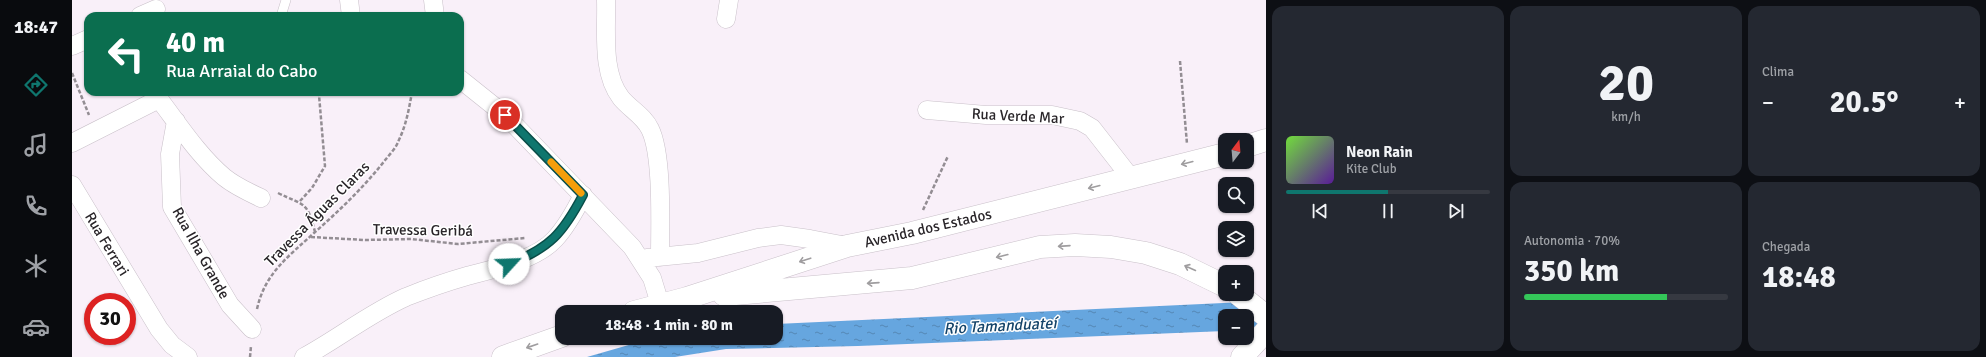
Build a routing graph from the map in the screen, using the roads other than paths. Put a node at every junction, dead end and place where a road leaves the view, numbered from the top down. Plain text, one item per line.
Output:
1 (286, 0) edge
2 (349, 0) edge
3 (433, 0) edge
4 (606, 0) edge
5 (728, 0) edge
6 (282, 12) edge
7 (350, 12) edge
8 (434, 12) edge
9 (726, 19) dead end
10 (84, 41) edge
11 (72, 46) edge
12 (464, 82) edge
13 (159, 96) edge
14 (927, 110) dead end
15 (176, 121) junction
16 (1266, 140) edge
17 (72, 143) edge
18 (1254, 144) edge
19 (1218, 156) edge
20 (1131, 178) junction
21 (72, 185) edge
22 (269, 195) road end
23 (583, 195) junction
24 (847, 246) junction
25 (660, 257) junction
26 (641, 259) junction
27 (1218, 283) edge
28 (687, 298) junction
29 (1247, 301) edge
30 (660, 304) junction
31 (657, 305) edge
32 (1266, 316) edge
33 (252, 329) road end
34 (1266, 331) edge
35 (555, 338) edge
36 (188, 357) edge
37 (304, 357) edge
38 (503, 357) edge
39 (1242, 357) edge

1 - 6 lane
2 - 7 street
3 - 8 street
4 - 25 street
5 - 9 street
10 - 11 street
12 - 23 street
13 - 15 street
13 - 17 street
14 - 20 street, Rua Verde Mar
15 - 22 street
15 - 33 street, Rua Ilha Grande
16 - 18 highway
19 -> 20 highway, Avenida dos Estados
20 -> 24 highway, Avenida dos Estados
21 - 36 street, Rua Ferrari
23 - 26 street
23 - 37 street
24 - 25 street
24 -> 28 highway, Avenida dos Estados
25 - 26 street
26 - 30 street
27 -> 28 highway
28 - 30 highway, Avenida dos Estados
29 - 32 highway
30 - 31 highway, Avenida dos Estados
34 - 39 highway
35 -> 38 highway

